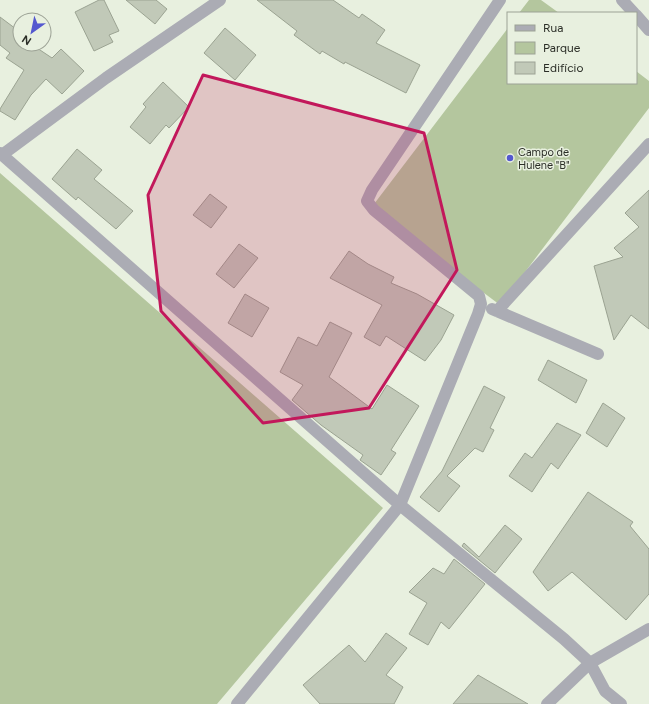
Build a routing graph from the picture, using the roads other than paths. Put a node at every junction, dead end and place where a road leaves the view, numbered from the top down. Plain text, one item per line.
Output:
1 (220, 0) edge
2 (500, 0) edge
3 (622, 0) edge
4 (633, 12) edge
5 (637, 16) edge
6 (649, 30) edge
7 (649, 144) edge
8 (1, 154) edge
9 (481, 304) junction
10 (497, 311) junction
11 (598, 354) dead end
12 (400, 505) junction
13 (649, 629) edge
14 (590, 664) junction
15 (237, 704) edge
16 (546, 704) edge
17 (621, 704) edge

1 - 8 street
2 - 9 street
3 - 4 street
5 - 6 street
7 - 10 street
8 - 12 street
9 - 10 street
9 - 12 street
10 - 11 street
12 - 14 street
12 - 15 street
13 - 14 street
14 - 16 street
14 - 17 street

